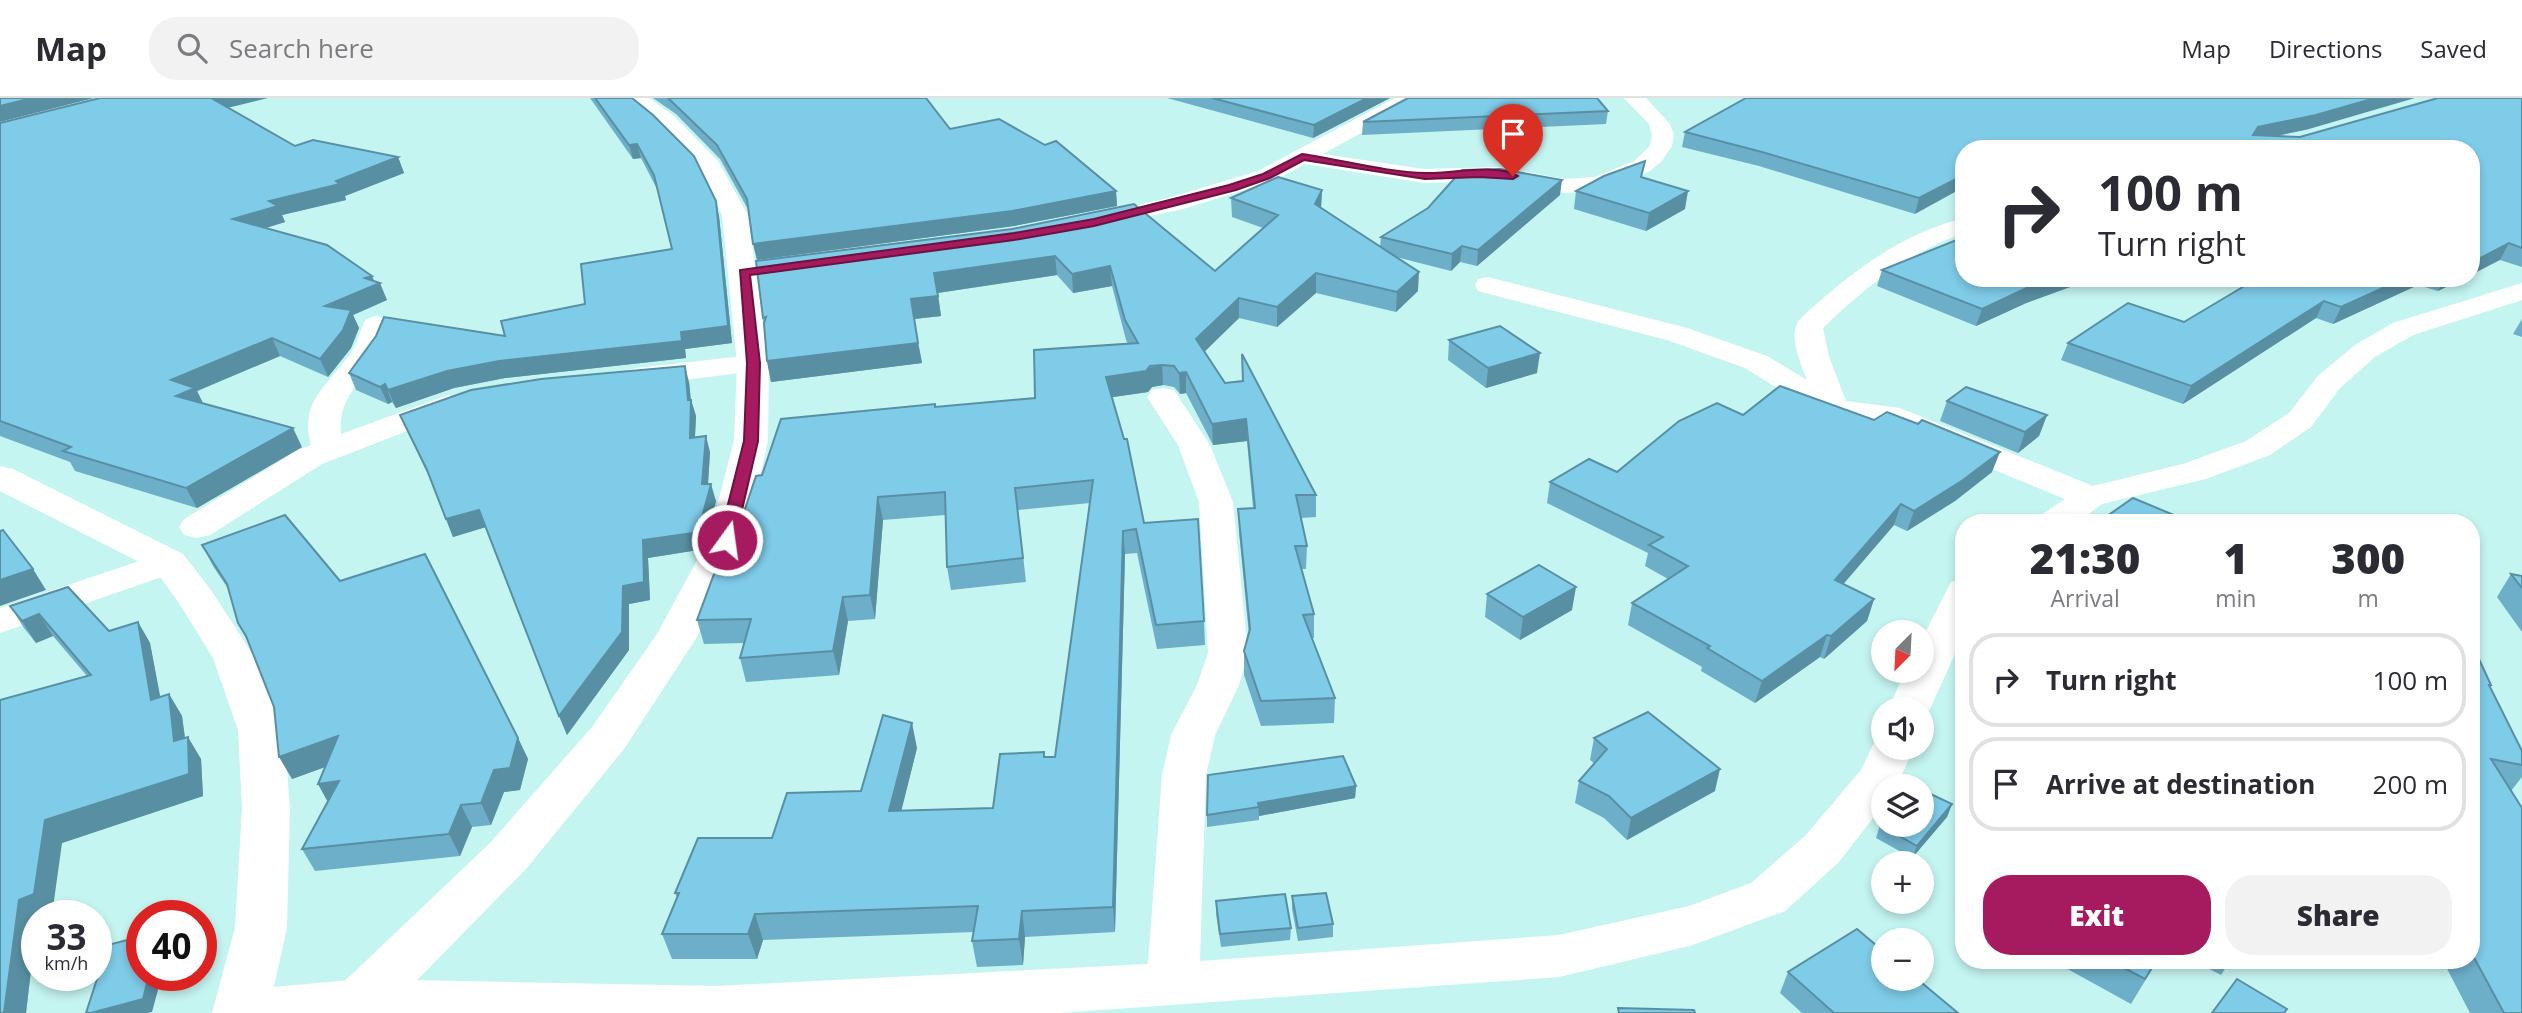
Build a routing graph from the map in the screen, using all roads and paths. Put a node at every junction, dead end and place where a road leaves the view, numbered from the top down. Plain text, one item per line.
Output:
1 (635, 98) edge
2 (1410, 98) edge
3 (1634, 98) edge
4 (1302, 157) junction
5 (1068, 227) edge
6 (1955, 228) edge
7 (1488, 285) dead end
8 (2522, 291) edge
9 (376, 326) dead end
10 (753, 363) junction
11 (600, 380) edge
12 (472, 396) edge
13 (1163, 397) dead end
14 (1833, 409) junction
15 (330, 450) junction
16 (0, 477) edge
17 (2090, 497) junction
18 (2066, 514) edge
19 (197, 527) dead end
20 (169, 562) junction
21 (1955, 609) edge
22 (0, 621) edge
23 (1915, 697) edge
24 (1887, 760) edge
25 (1173, 985) junction
26 (355, 1007) edge
27 (240, 1013) edge

1 - 10 street
2 - 4 street
3 - 4 street
4 - 5 street
6 - 14 street
7 - 14 street
8 - 17 street
9 - 15 street
10 - 11 street
10 - 26 street
12 - 15 street
13 - 25 street
14 - 17 street
15 - 19 street
16 - 20 street
17 - 18 street
20 - 22 street
20 - 27 street
21 - 23 street
24 - 25 street
25 - 26 street
26 - 27 street

